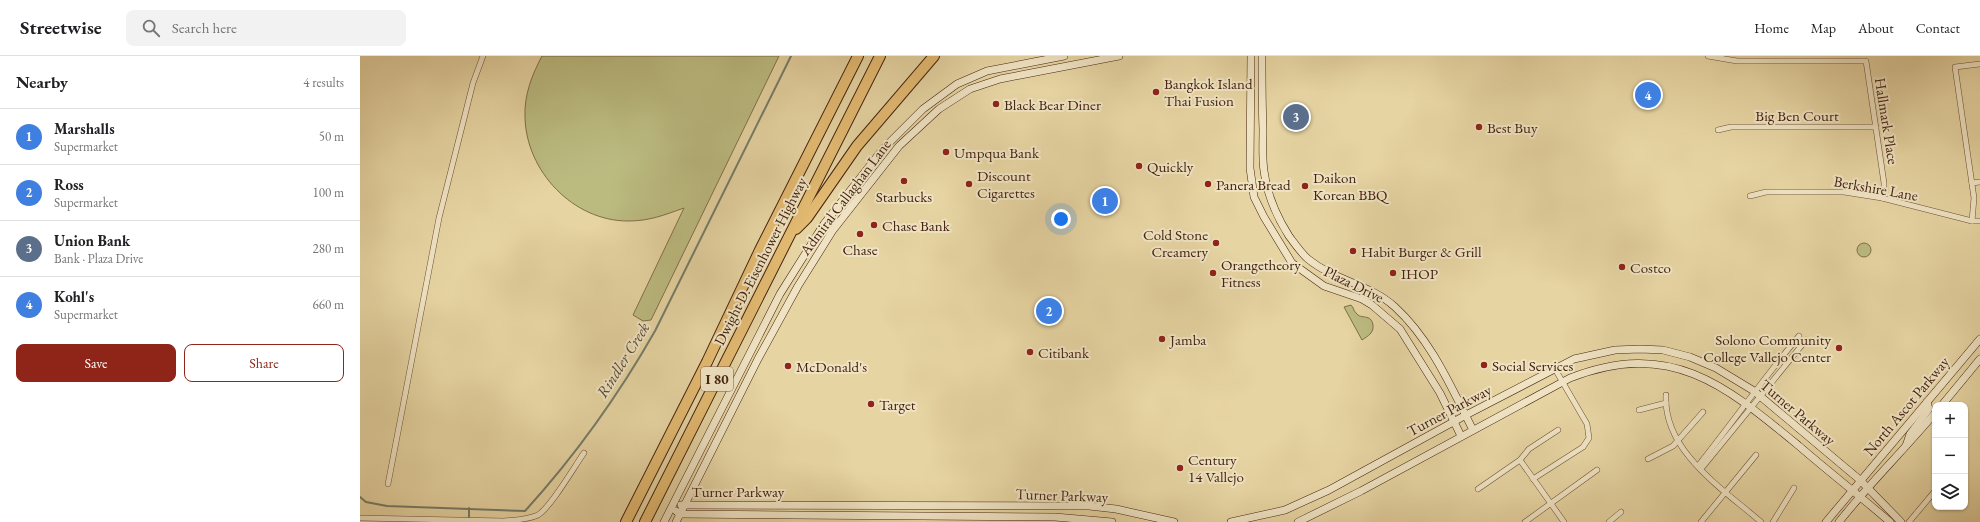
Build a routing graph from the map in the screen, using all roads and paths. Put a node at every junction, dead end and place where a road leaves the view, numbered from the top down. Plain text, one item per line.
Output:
1 (483, 56) edge
2 (858, 56) edge
3 (880, 56) edge
4 (936, 56) edge
5 (1064, 56) edge
6 (1119, 56) edge
7 (1251, 56) edge
8 (1262, 56) edge
9 (1708, 56) edge
10 (1980, 64) edge
11 (1876, 127) junction
12 (1718, 130) dead end
13 (1980, 182) edge
14 (1972, 183) junction
15 (1750, 196) dead end
16 (1882, 198) junction
17 (1972, 221) junction
18 (1980, 221) edge
19 (1980, 225) edge
20 (790, 235) junction
21 (1799, 336) dead end
22 (1980, 339) edge
23 (1806, 340) dead end
24 (1980, 359) edge
25 (1555, 369) junction
26 (1563, 382) junction
27 (1754, 391) junction
28 (1666, 395) dead end
29 (1761, 397) junction
30 (1927, 402) junction
31 (1944, 402) edge
32 (1666, 404) junction
33 (1749, 406) junction
34 (1639, 410) dead end
35 (1703, 412) dead end
36 (1466, 415) junction
37 (1932, 416) edge
38 (1454, 422) junction
39 (1473, 430) junction
40 (1558, 430) dead end
41 (1461, 436) junction
42 (1677, 442) junction
43 (1906, 446) junction
44 (584, 453) dead end
45 (1756, 455) dead end
46 (1648, 458) dead end
47 (1520, 460) junction
48 (1699, 468) junction
49 (1597, 470) dead end
50 (1533, 479) junction
51 (1860, 480) junction
52 (388, 484) dead end
53 (1794, 488) dead end
54 (1868, 488) junction
55 (1478, 489) dead end
56 (1851, 490) junction
57 (1726, 491) junction
58 (1932, 495) edge
59 (1860, 496) junction
60 (685, 503) junction
61 (1550, 505) junction
62 (671, 508) junction
63 (1621, 512) dead end
64 (680, 514) junction
65 (360, 518) edge
66 (417, 520) edge
67 (504, 521) edge
68 (626, 522) edge
69 (645, 522) edge
70 (664, 522) edge
71 (676, 522) edge
72 (1112, 522) edge
73 (1174, 522) edge
74 (1231, 522) edge
75 (1298, 522) edge
76 (1525, 522) edge
77 (1564, 522) edge
78 (1609, 522) edge
79 (1701, 522) edge
80 (1761, 522) edge
81 (1773, 522) edge
82 (1826, 522) edge
83 (1839, 522) edge
84 (1890, 522) edge
85 (1901, 522) edge
86 (1909, 522) edge

1 - 52 street
2 - 68 highway, Dwight D. Eisenhower Highway / I 80
3 - 20 highway, Dwight D. Eisenhower Highway / I 80
4 - 20 highway
5 - 62 street, Admiral Callaghan Lane
6 - 60 street, Admiral Callaghan Lane
7 - 38 street, Plaza Drive
8 - 36 street, Plaza Drive
9 - 11 street, Hallmark Place
10 - 14 street
11 - 12 street, Big Ben Court
11 - 16 street, Hallmark Place
13 - 14 street
14 - 17 street
15 - 16 street, Berkshire Lane
16 - 17 street, Berkshire Lane
17 - 18 street, Berkshire Lane
17 - 19 street, Berkshire Lane
20 - 69 highway, Dwight D. Eisenhower Highway / I 80
21 - 27 street
22 - 30 street, North Ascot Parkway
23 - 29 street
24 - 31 street, North Ascot Parkway
25 - 26 street
25 - 27 street, Turner Parkway
25 - 36 street, Turner Parkway
26 - 33 street, Turner Parkway
26 - 39 street, Turner Parkway
26 - 50 street
27 - 29 street, Turner Parkway
27 - 33 street
28 - 32 street
29 - 33 street
29 - 51 street, Turner Parkway
30 - 43 street
30 - 51 street, North Ascot Parkway
32 - 34 street
32 - 42 street
33 - 48 street
33 - 56 street, Turner Parkway
35 - 42 street
36 - 38 street, Turner Parkway
36 - 39 street, Plaza Drive
37 - 43 street, North Ascot Parkway
38 - 41 street, Plaza Drive
38 - 74 street, Turner Parkway
39 - 41 street, Turner Parkway
40 - 47 street
41 - 75 street, Turner Parkway
42 - 46 street
42 - 48 street
43 - 54 street, North Ascot Parkway
44 - 67 street
45 - 57 street
47 - 50 street
47 - 55 street
48 - 57 street
49 - 61 street
50 - 61 street
51 - 54 street, Turner Parkway
51 - 56 street, North Ascot Parkway
53 - 81 street
54 - 59 street, North Ascot Parkway
54 - 85 street, Turner Parkway
56 - 59 street, Turner Parkway
56 - 82 street, North Ascot Parkway
57 - 79 street
57 - 80 street
58 - 86 street
59 - 83 street, North Ascot Parkway
59 - 84 street, Turner Parkway
60 - 62 street, Turner Parkway
60 - 64 street, Admiral Callaghan Lane
60 - 73 street, Turner Parkway
61 - 76 street
61 - 77 street
62 - 64 street, Turner Parkway
62 - 70 street, Admiral Callaghan Lane
63 - 78 street
64 - 71 street, Admiral Callaghan Lane
64 - 72 street, Turner Parkway
65 - 66 street
66 - 67 street

